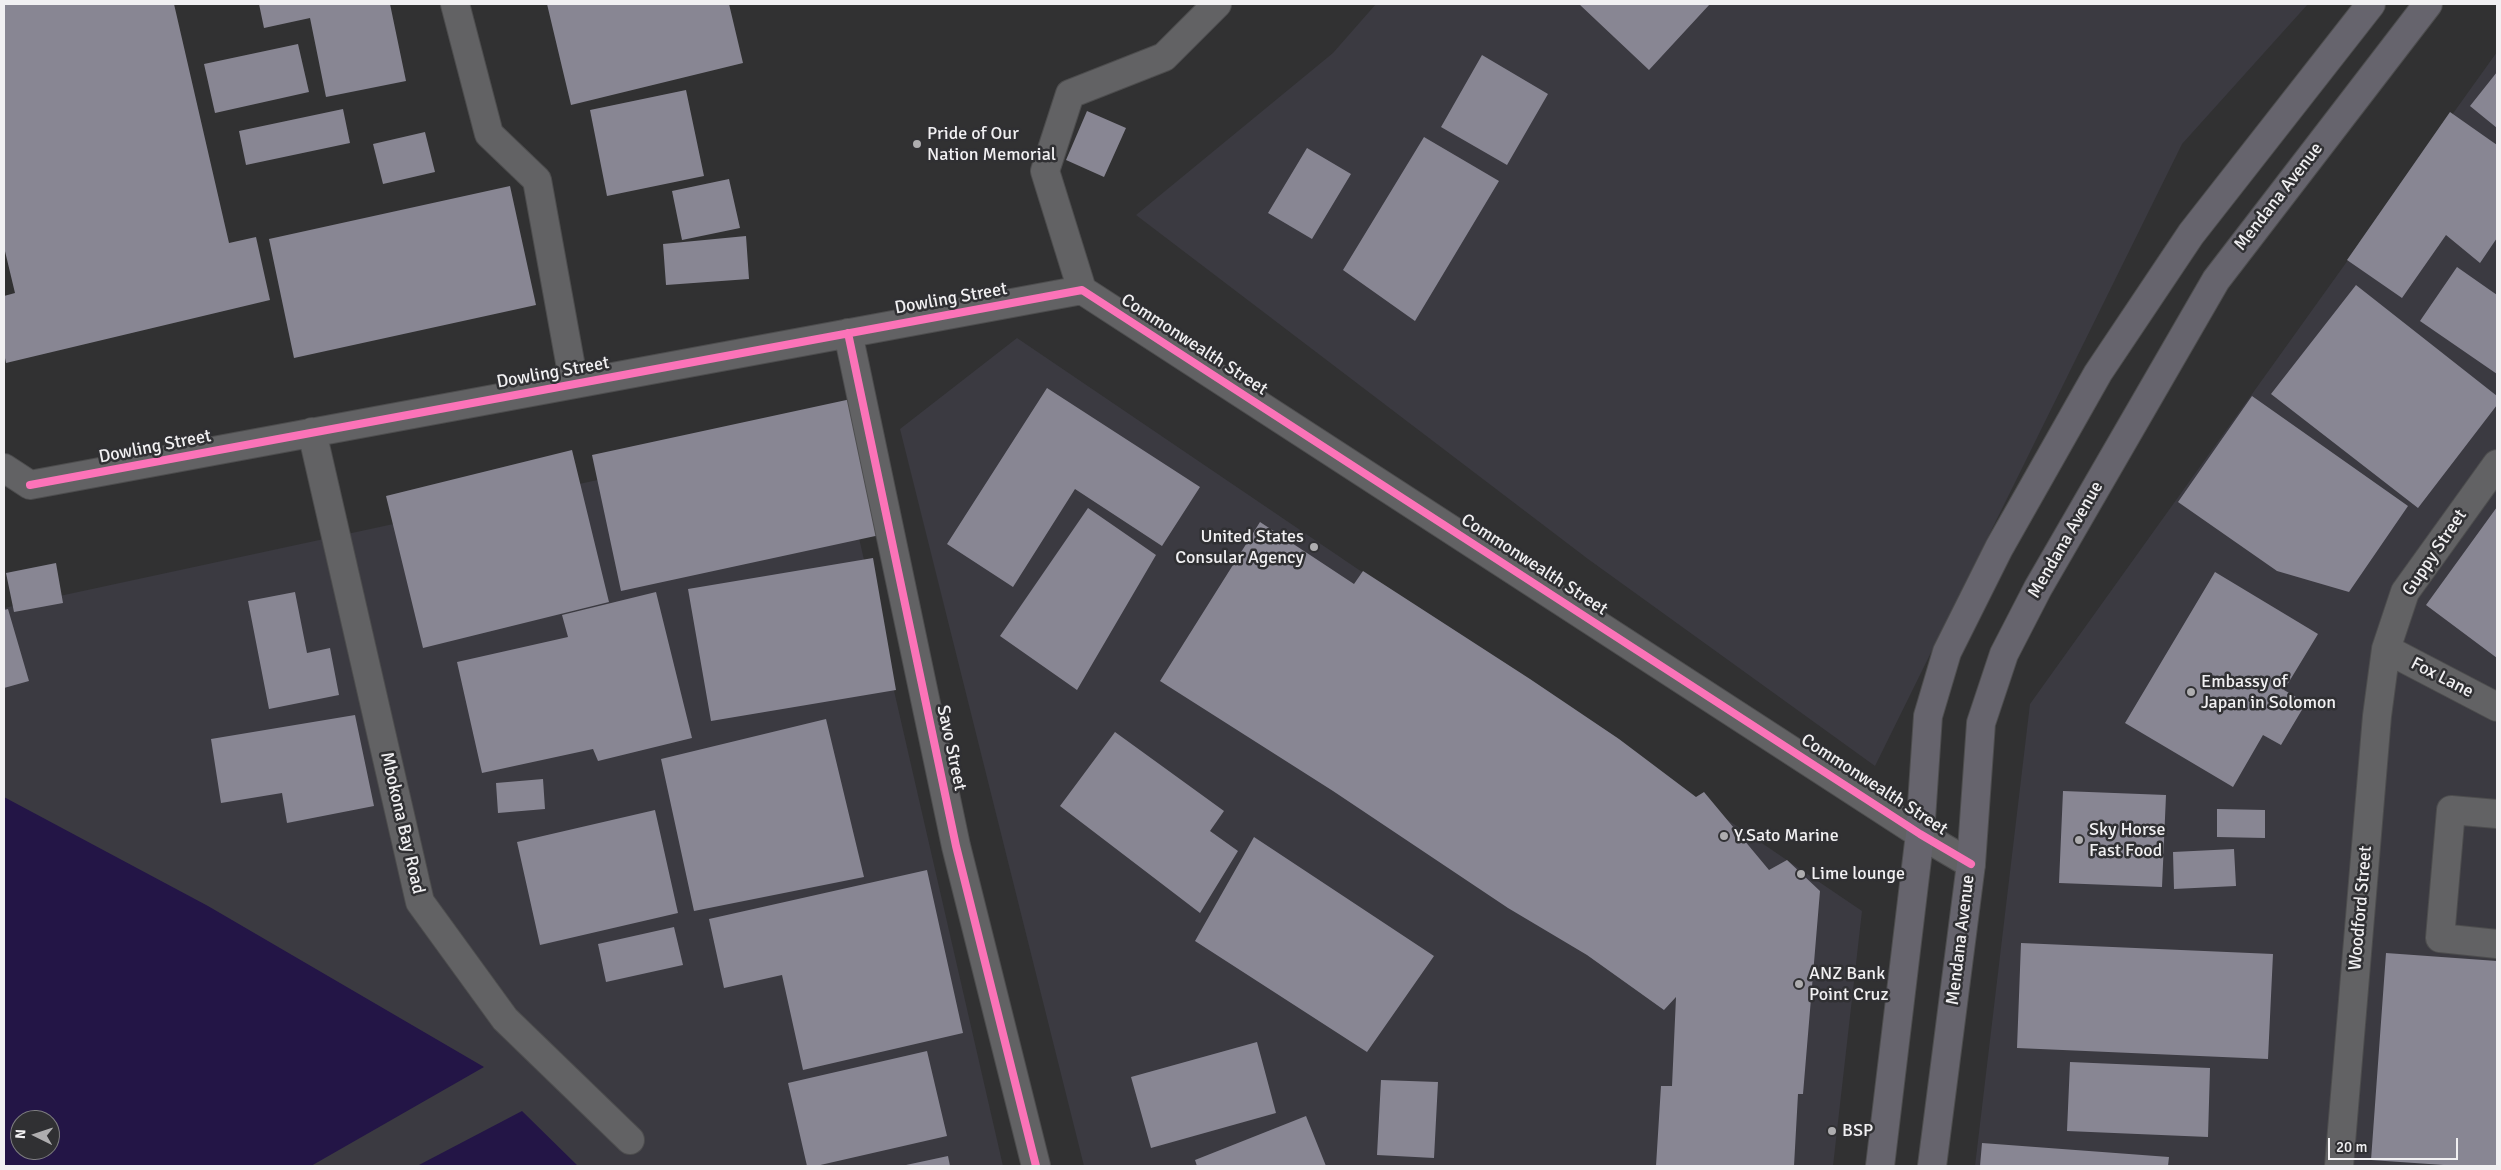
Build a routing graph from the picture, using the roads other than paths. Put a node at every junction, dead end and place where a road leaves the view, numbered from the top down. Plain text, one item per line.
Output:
1 (455, 4) edge
2 (1217, 4) edge
3 (2371, 4) edge
4 (2428, 4) edge
5 (1082, 290) junction
6 (848, 334) junction
7 (574, 384) junction
8 (312, 432) junction
9 (2497, 464) edge
10 (4, 468) edge
11 (2386, 649) junction
12 (2497, 707) edge
13 (2497, 814) edge
14 (1920, 834) junction
15 (1971, 864) junction
16 (2497, 944) edge
17 (630, 1140) dead end
18 (1036, 1166) edge
19 (1880, 1166) edge
20 (1932, 1166) edge
21 (2339, 1166) edge

1 - 7 street
2 - 5 street
3 - 14 main road
4 - 15 main road, Mendana Avenue
5 - 6 street, Dowling Street
5 - 14 street, Commonwealth Street
6 - 7 street, Dowling Street
6 - 18 street, Savo Street
7 - 8 street, Dowling Street
8 - 10 street, Dowling Street
8 - 17 street, Mbokona Bay Road
9 - 11 street, Guppy Street
11 - 12 street, Fox Lane
11 - 21 street, Woodford Street
13 - 16 street
14 - 15 street, Commonwealth Street
14 - 19 main road
15 - 20 main road, Mendana Avenue

